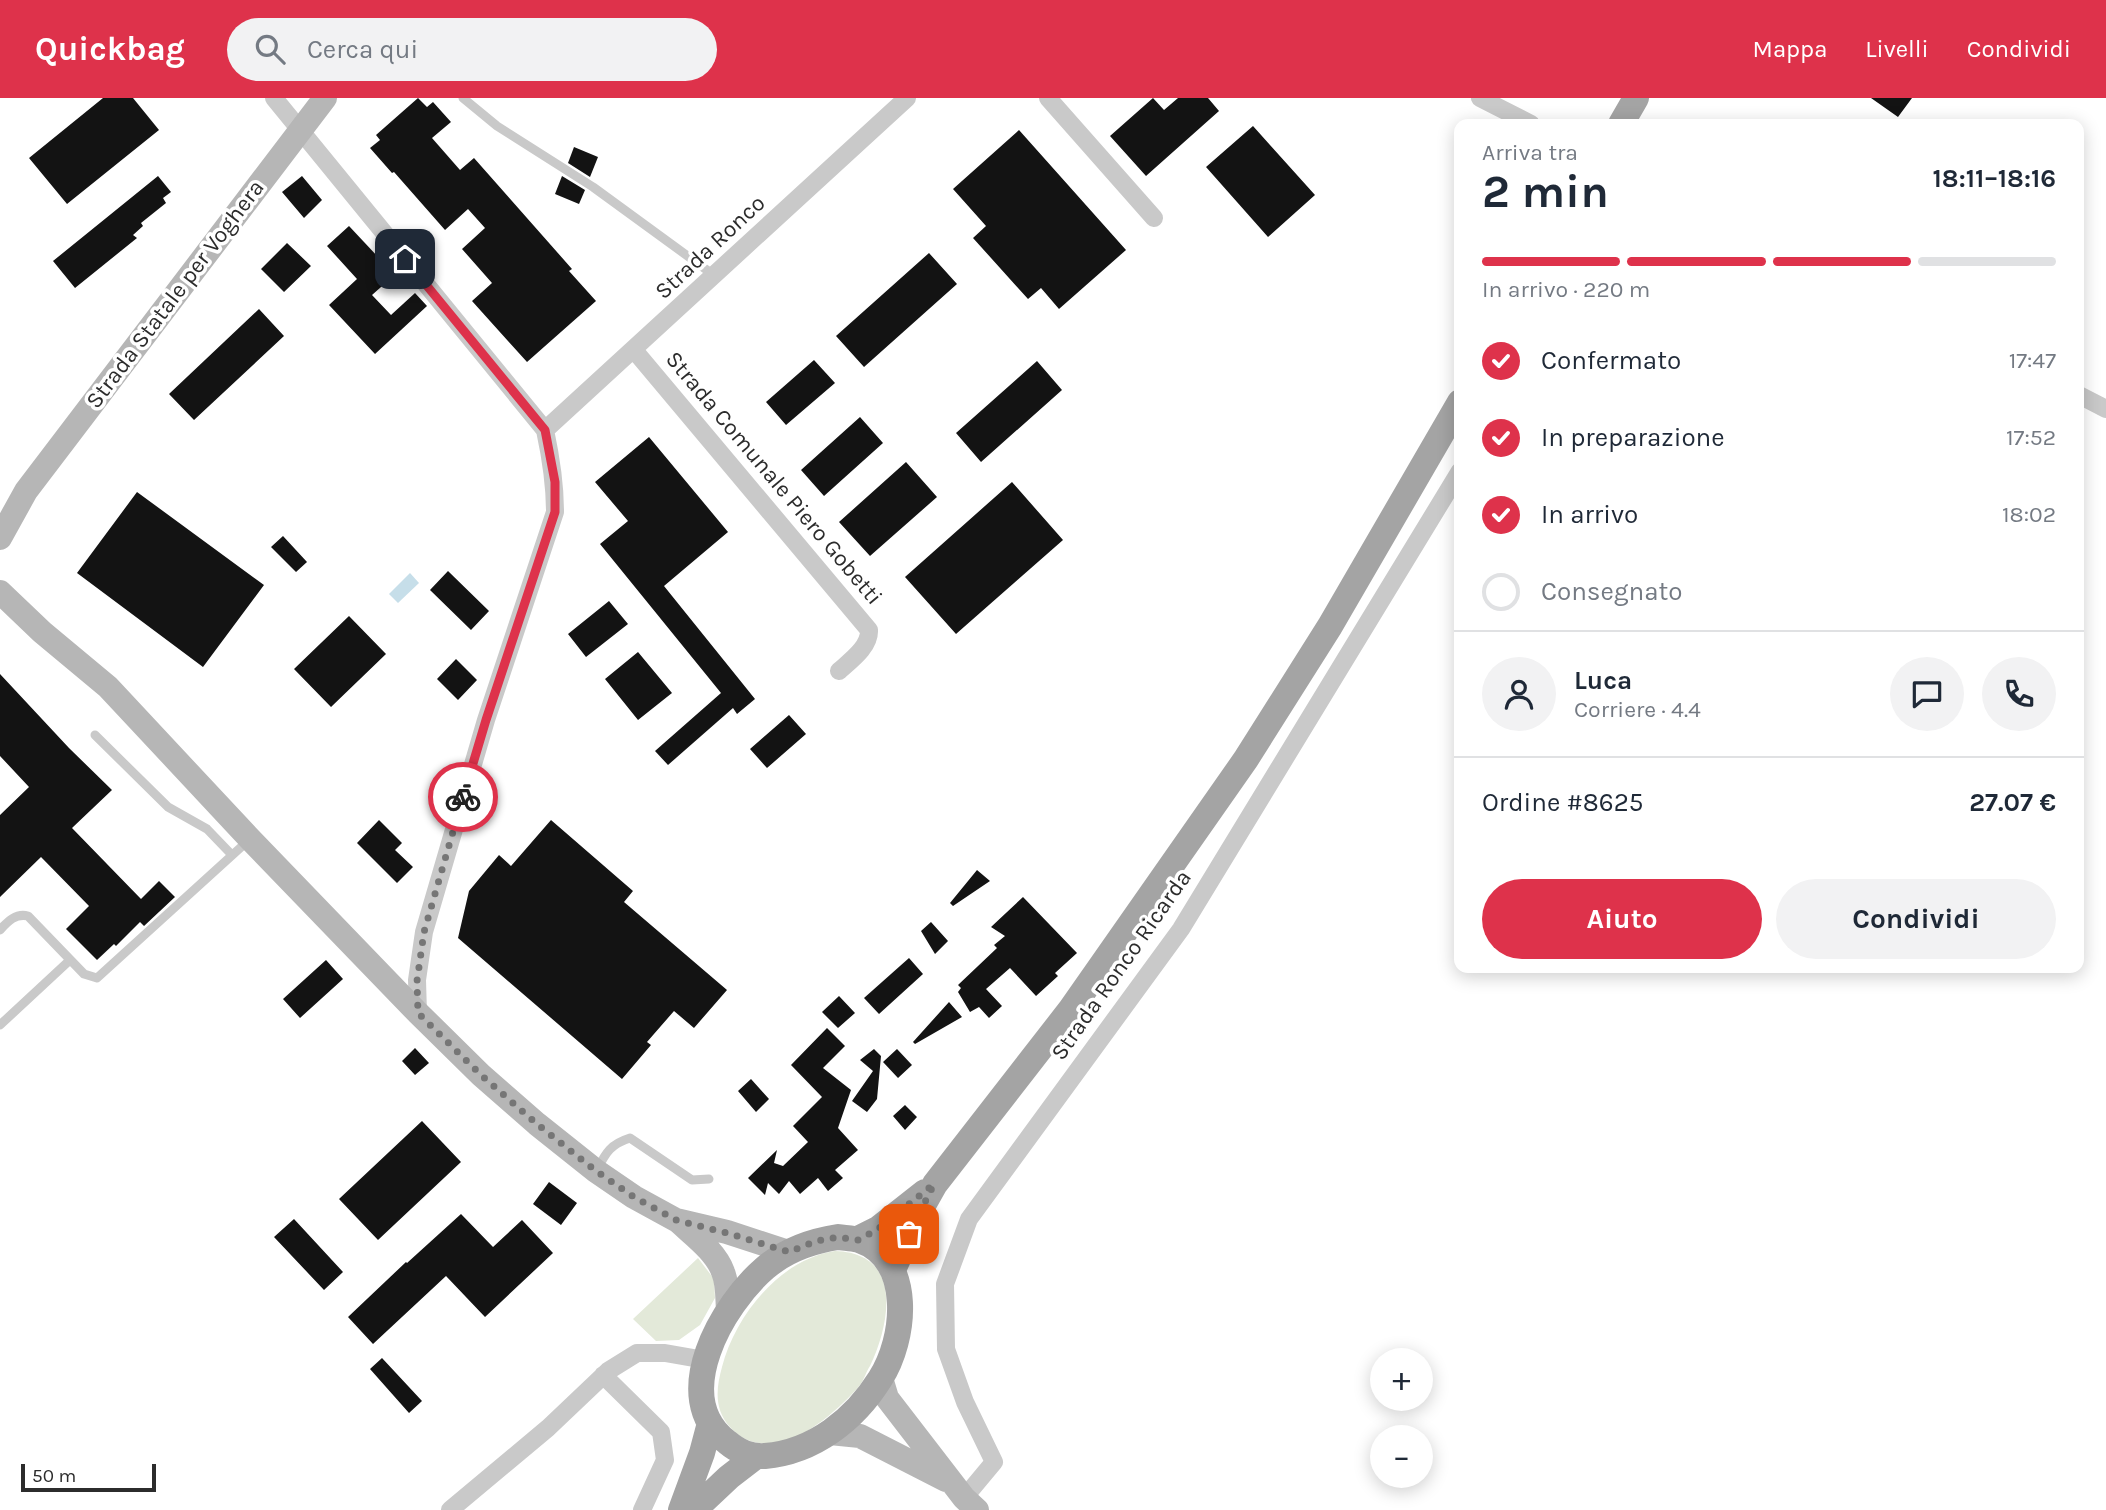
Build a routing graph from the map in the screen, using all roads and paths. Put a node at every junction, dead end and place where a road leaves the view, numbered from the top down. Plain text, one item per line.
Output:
1 (274, 98) edge
2 (325, 98) edge
3 (463, 98) edge
4 (907, 98) edge
5 (1048, 98) edge
6 (1480, 98) edge
7 (1636, 98) edge
8 (1521, 119) edge
9 (1624, 119) edge
10 (300, 130) junction
11 (1154, 218) dead end
12 (715, 276) junction
13 (634, 350) junction
14 (2084, 397) edge
15 (2106, 408) edge
16 (1454, 412) edge
17 (545, 430) junction
18 (1454, 481) edge
19 (26, 491) junction
20 (0, 516) edge
21 (0, 538) edge
22 (0, 592) edge
23 (0, 617) edge
24 (42, 632) junction
25 (839, 671) dead end
26 (95, 735) dead end
27 (241, 847) junction
28 (0, 930) edge
29 (70, 960) junction
30 (418, 1013) junction
31 (0, 1025) edge
32 (596, 1171) junction
33 (709, 1179) dead end
34 (934, 1184) junction
35 (676, 1220) junction
36 (858, 1240) junction
37 (789, 1252) junction
38 (893, 1270) junction
39 (728, 1310) junction
40 (705, 1360) junction
41 (603, 1375) junction
42 (881, 1378) junction
43 (710, 1423) junction
44 (830, 1433) junction
45 (755, 1457) junction
46 (964, 1497) edge
47 (450, 1510) edge
48 (642, 1510) edge
49 (681, 1510) edge
50 (694, 1510) edge

1 - 10 street
2 - 10 main road, Strada Statale per Voghera
3 - 12 lane
4 - 12 street, Strada Ronco
5 - 11 street
6 - 8 street
7 - 9 main road
10 - 17 street
10 - 19 main road, Strada Statale per Voghera
12 - 13 street, Strada Ronco
13 - 17 street, Strada Ronco
13 - 25 street, Strada Comunale Piero Gobetti
14 - 15 street
16 - 34 main road
17 - 30 street
18 - 46 street, Strada Ronco Ricarda
19 - 20 main road, Strada Statale per Voghera
19 - 21 main road, Strada Statale per Voghera
22 - 24 main road
23 - 24 main road
24 - 27 main road
26 - 27 lane
27 - 29 lane
27 - 30 main road
28 - 29 lane
29 - 31 lane
30 - 32 main road
32 - 33 lane
32 - 35 main road
34 - 36 main road
34 - 38 main road
35 - 37 main road
35 - 39 main road
36 - 37 main road
36 - 38 main road
37 - 39 main road
38 - 42 main road
39 - 40 main road
40 - 41 street
40 - 43 main road
41 - 47 street
41 - 48 street
42 - 44 main road
42 - 46 main road
43 - 45 main road
43 - 49 main road
44 - 45 main road
44 - 46 main road
45 - 50 main road

